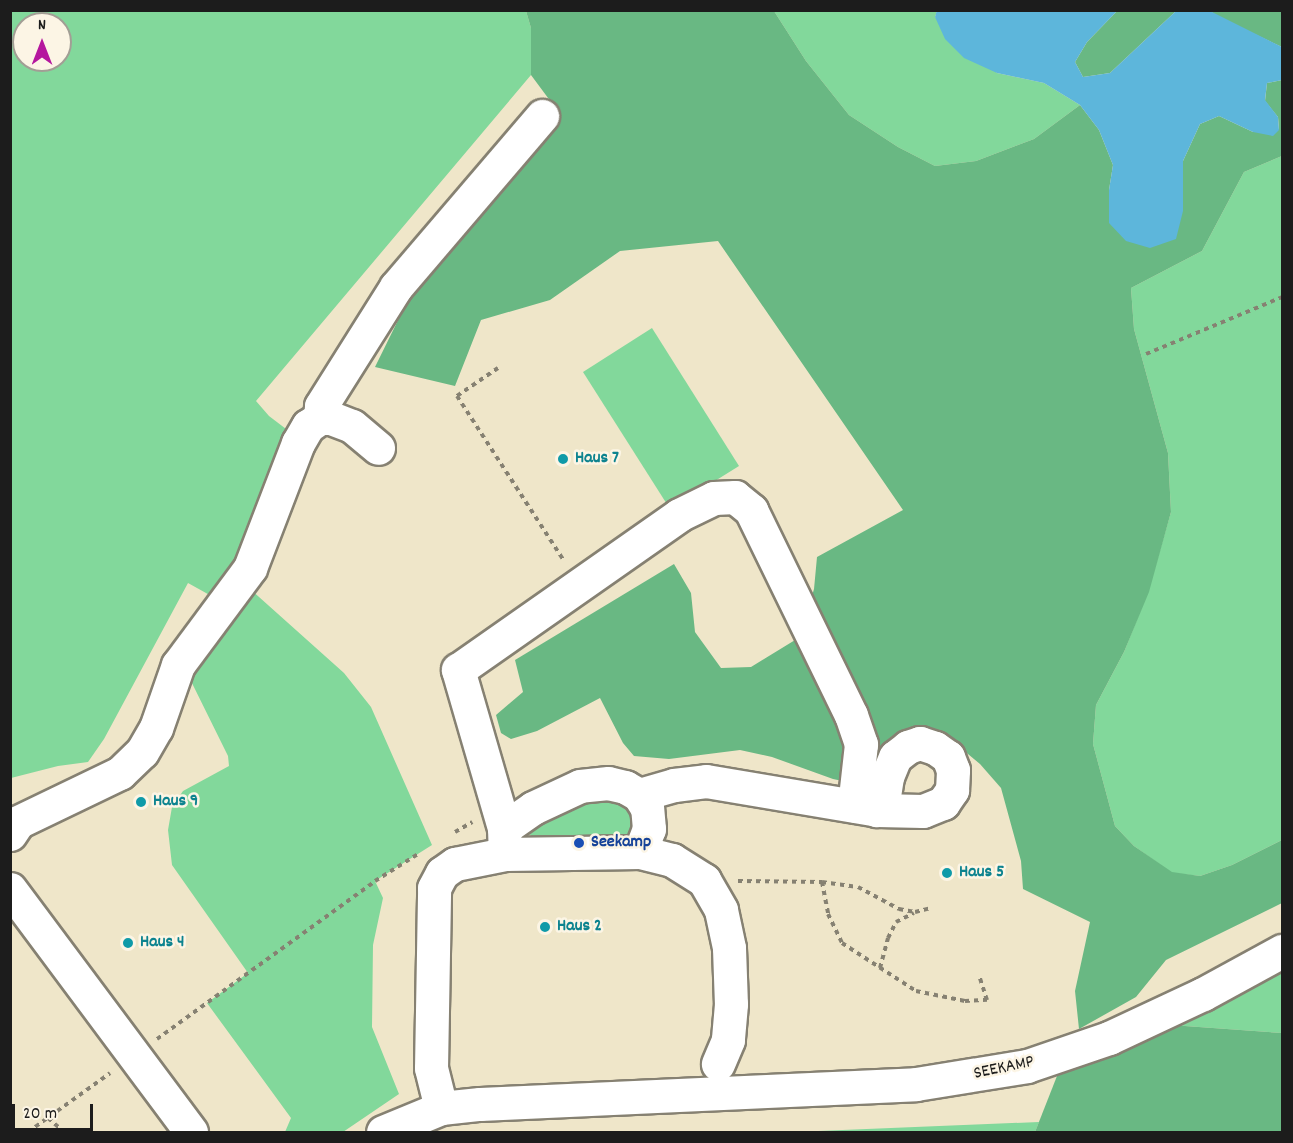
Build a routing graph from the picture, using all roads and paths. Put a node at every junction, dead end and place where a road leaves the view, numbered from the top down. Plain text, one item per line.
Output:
1 (542, 116) dead end
2 (1282, 297) edge
3 (1146, 354) dead end
4 (498, 368) dead end
5 (320, 418) junction
6 (378, 448) dead end
7 (579, 584) junction
8 (639, 795) junction
9 (502, 830) junction
10 (10, 834) edge
11 (451, 834) dead end
12 (423, 851) dead end
13 (640, 852) junction
14 (704, 880) junction
15 (822, 882) junction
16 (10, 889) edge
17 (931, 908) dead end
18 (915, 912) junction
19 (1282, 951) edge
20 (880, 968) junction
21 (979, 976) dead end
22 (135, 1055) junction
23 (718, 1064) dead end
24 (441, 1108) junction
25 (48, 1118) junction
26 (28, 1132) edge
27 (64, 1132) edge
28 (191, 1132) edge
29 (383, 1132) edge

1 - 5 street
2 - 3 path
4 - 7 path
5 - 6 street
5 - 10 street
7 - 8 street
7 - 9 street
8 - 9 street
8 - 13 street
9 - 11 path
9 - 13 street
9 - 24 street
12 - 22 path
13 - 14 street
14 - 15 path
14 - 23 street
15 - 18 path
15 - 20 path
16 - 22 street
17 - 18 path
18 - 20 path
19 - 24 street, SEEKAMP
20 - 21 path
22 - 25 path
22 - 28 street
24 - 29 street, SEEKAMP
25 - 26 path
25 - 27 path

